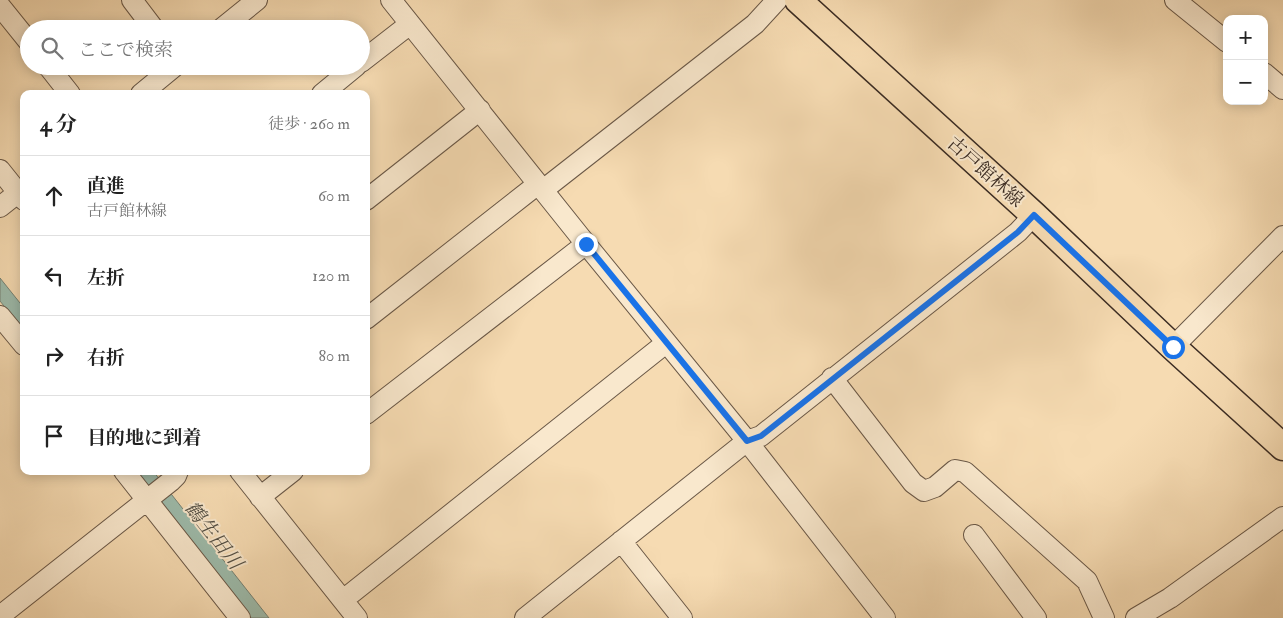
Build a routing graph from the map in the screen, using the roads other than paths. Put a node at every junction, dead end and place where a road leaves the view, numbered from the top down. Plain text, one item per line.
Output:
1 (132, 0) edge
2 (257, 0) edge
3 (391, 0) edge
4 (777, 0) edge
5 (798, 0) edge
6 (1176, 0) edge
7 (0, 6) edge
8 (147, 20) edge
9 (232, 20) edge
10 (410, 24) junction
11 (20, 31) edge
12 (1223, 39) edge
13 (370, 55) edge
14 (55, 75) edge
15 (164, 75) edge
16 (345, 75) edge
17 (1268, 76) edge
18 (1283, 89) edge
19 (67, 90) edge
20 (146, 90) edge
21 (327, 90) edge
22 (480, 110) junction
23 (0, 170) edge
24 (541, 187) junction
25 (20, 191) edge
26 (20, 194) edge
27 (370, 197) edge
28 (0, 207) edge
29 (1034, 215) junction
30 (1283, 236) edge
31 (586, 244) junction
32 (0, 316) edge
33 (370, 316) edge
34 (20, 341) edge
35 (666, 343) junction
36 (1173, 347) junction
37 (832, 378) junction
38 (370, 411) edge
39 (747, 441) junction
40 (1283, 447) edge
41 (128, 475) edge
42 (243, 475) edge
43 (288, 475) edge
44 (175, 476) edge
45 (260, 497) junction
46 (149, 498) junction
47 (1283, 517) edge
48 (974, 535) dead end
49 (621, 541) junction
50 (343, 600) junction
51 (0, 616) edge
52 (240, 618) edge
53 (357, 618) edge
54 (525, 618) edge
55 (682, 618) edge
56 (886, 618) edge
57 (1036, 618) edge
58 (1104, 618) edge
59 (1136, 618) edge

1 - 8 street
2 - 9 street
3 - 10 street
4 - 24 street
5 - 29 main road, 古戸館林線
6 - 12 street
7 - 11 street
10 - 13 street
10 - 22 street
14 - 19 street
15 - 20 street
16 - 21 street
17 - 18 street
22 - 24 street
22 - 27 street
23 - 25 street
24 - 31 street
24 - 33 street
26 - 28 street
29 - 36 main road, 古戸館林線
29 - 37 street
30 - 36 street
31 - 35 street
31 - 38 street
32 - 34 street
35 - 39 street
35 - 50 street
36 - 40 main road, 古戸館林線
37 - 39 street
37 - 58 street
39 - 49 street
39 - 56 street
41 - 46 street
42 - 45 street
43 - 45 street
44 - 46 street
45 - 50 street
46 - 51 street
46 - 52 street
47 - 59 street
48 - 57 street
49 - 54 street
49 - 55 street
50 - 53 street

